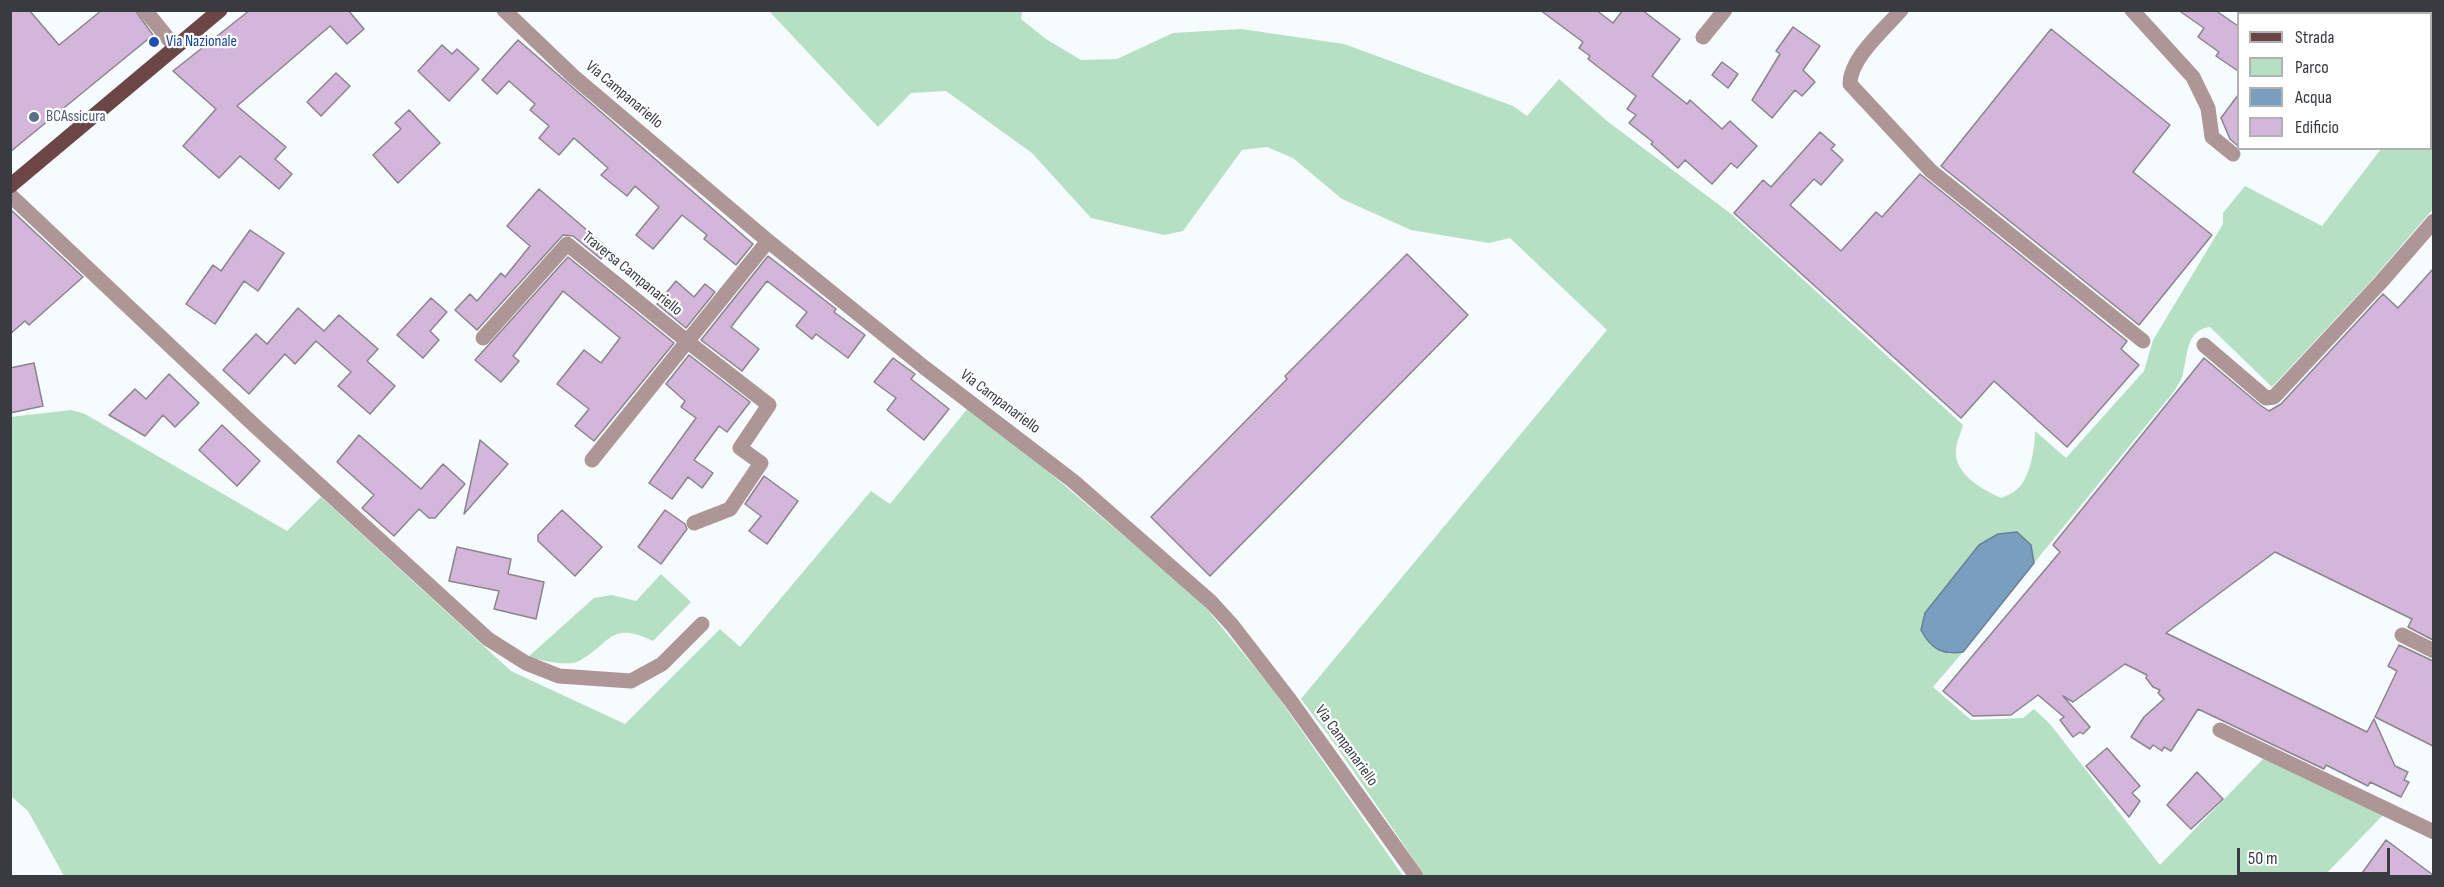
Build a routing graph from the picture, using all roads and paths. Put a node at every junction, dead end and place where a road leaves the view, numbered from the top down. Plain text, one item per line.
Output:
1 (145, 10) edge
2 (220, 10) edge
3 (504, 10) edge
4 (1725, 10) edge
5 (1901, 10) edge
6 (2132, 10) edge
7 (1703, 38) dead end
8 (175, 47) junction
9 (2233, 154) dead end
10 (10, 186) edge
11 (10, 195) edge
12 (2433, 221) edge
13 (768, 241) junction
14 (483, 338) dead end
15 (2144, 341) dead end
16 (688, 342) junction
17 (2204, 345) dead end
18 (592, 460) dead end
19 (694, 523) dead end
20 (702, 624) dead end
21 (2402, 635) dead end
22 (2433, 651) edge
23 (2220, 730) dead end
24 (2433, 832) edge
25 (1416, 876) edge

1 - 8 street
2 - 8 main road
3 - 13 street, Via Campanariello
4 - 7 street
5 - 15 street
6 - 9 street
8 - 10 main road
11 - 20 street
12 - 17 street
13 - 16 street, Traversa Campanariello
13 - 25 street, Via Campanariello
14 - 16 street, Traversa Campanariello
16 - 18 street, Traversa Campanariello
16 - 19 street, Traversa Campanariello
21 - 22 street
23 - 24 street

